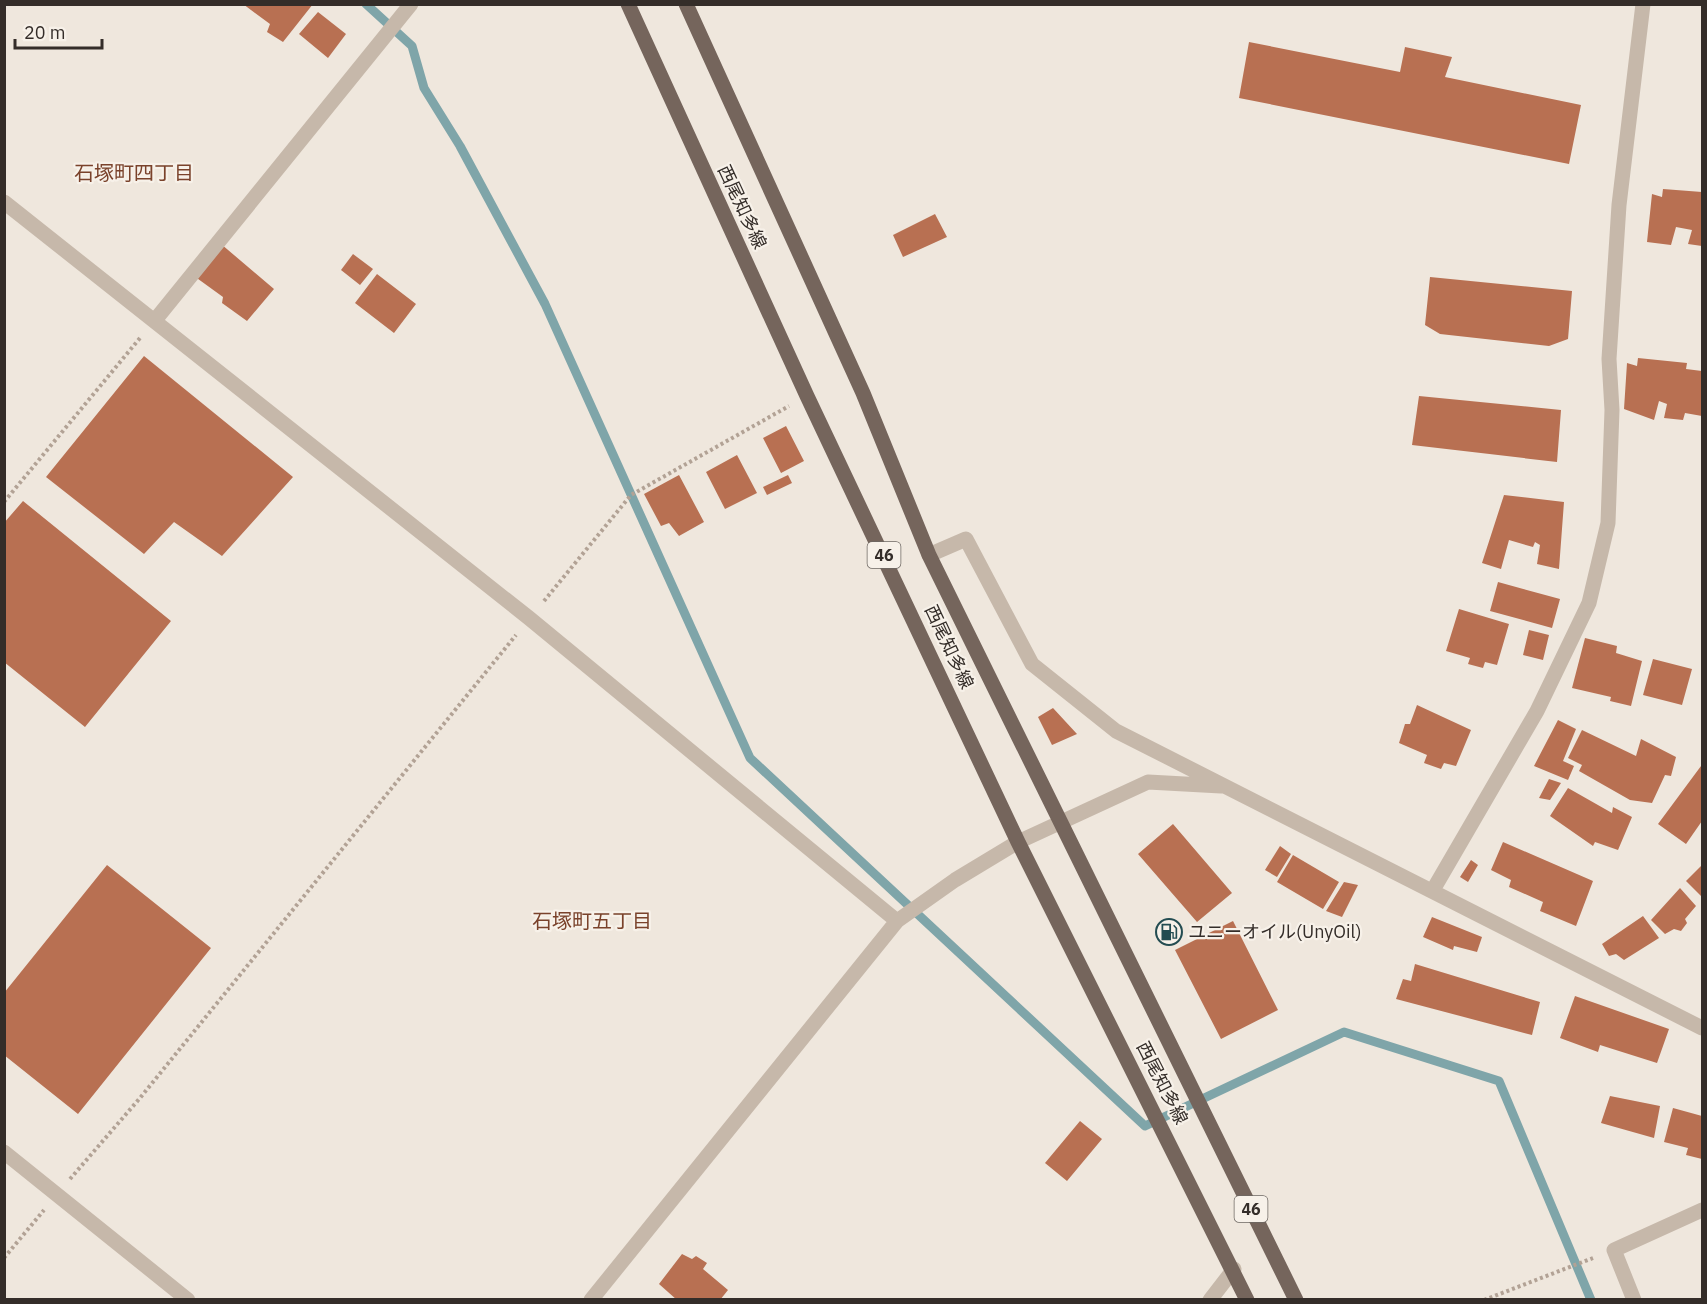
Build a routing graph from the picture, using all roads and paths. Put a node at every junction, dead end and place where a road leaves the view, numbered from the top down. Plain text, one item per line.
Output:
1 (411, 4) edge
2 (628, 4) edge
3 (686, 4) edge
4 (1642, 4) edge
5 (4, 202) edge
6 (156, 319) junction
7 (807, 396) junction
8 (4, 502) edge
9 (928, 555) junction
10 (530, 618) junction
11 (1227, 787) junction
12 (1059, 824) junction
13 (1018, 842) junction
14 (1432, 890) junction
15 (897, 921) junction
16 (1702, 1028) edge
17 (4, 1152) edge
18 (56, 1195) junction
19 (1702, 1210) edge
20 (1595, 1257) dead end
21 (4, 1258) edge
22 (1234, 1269) junction
23 (188, 1299) edge
24 (591, 1299) edge
25 (1210, 1299) edge
26 (1247, 1299) edge
27 (1296, 1299) edge
28 (1484, 1299) edge
29 (1634, 1299) edge

1 - 6 street
2 - 7 main road, 西尾知多線 / 46
3 - 9 main road, 西尾知多線 / 46
4 - 14 street
5 - 6 street
6 - 8 path
6 - 10 street
7 - 10 path
7 - 13 main road, 西尾知多線 / 46
9 - 11 street
9 - 12 main road, 西尾知多線 / 46
10 - 15 street
10 - 18 path
11 - 12 street
11 - 14 street
12 - 13 street
12 - 27 main road, 西尾知多線 / 46
13 - 15 street
13 - 22 main road, 西尾知多線 / 46
14 - 16 street
15 - 24 street
17 - 18 street
18 - 21 path
18 - 23 street
19 - 29 street
20 - 28 path
22 - 25 street
22 - 26 main road, 西尾知多線 / 46

